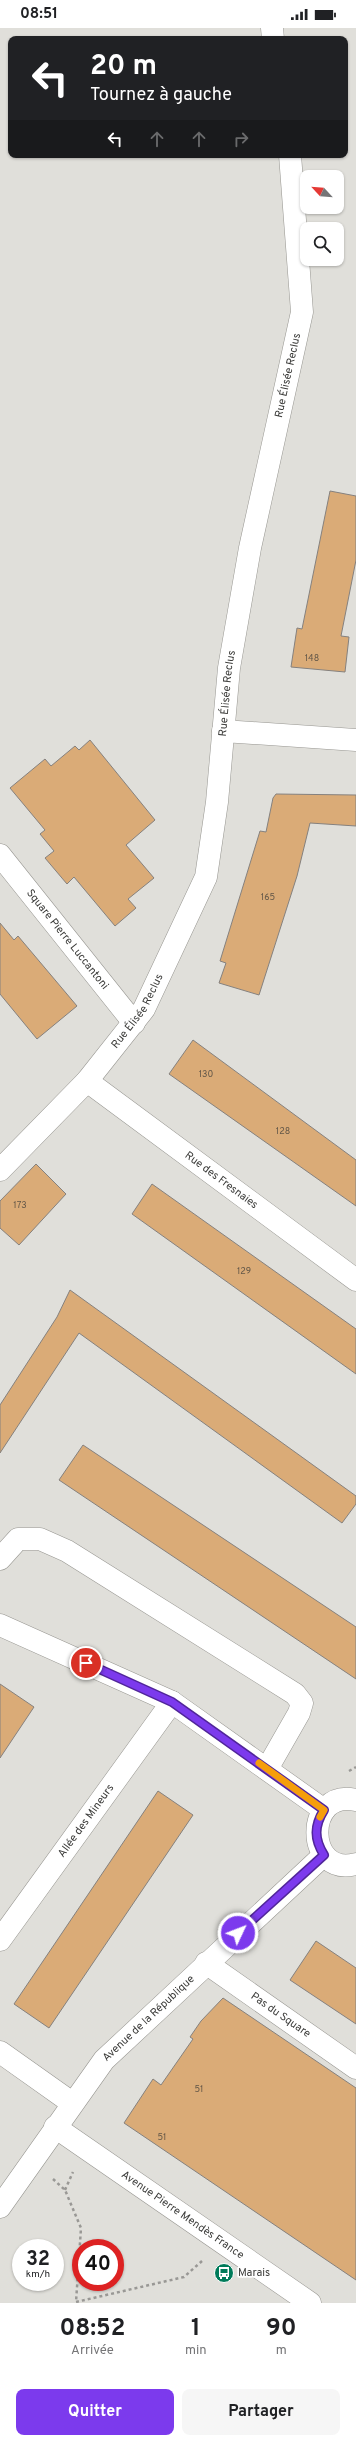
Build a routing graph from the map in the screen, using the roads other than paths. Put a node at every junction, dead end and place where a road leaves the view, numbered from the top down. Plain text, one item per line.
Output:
1 (290, 158) edge
2 (223, 731) junction
3 (356, 740) edge
4 (0, 856) edge
5 (134, 1023) junction
6 (87, 1081) junction
7 (0, 1170) edge
8 (356, 1280) edge
9 (0, 1559) edge
10 (0, 1625) edge
11 (172, 1702) junction
12 (267, 1769) junction
13 (356, 1800) edge
14 (324, 1810) junction
15 (324, 1855) junction
16 (356, 1864) edge
17 (0, 1940) edge
18 (206, 1963) junction
19 (0, 2052) edge
20 (356, 2068) edge
21 (72, 2103) junction
22 (55, 2127) junction
23 (0, 2207) edge
24 (310, 2303) edge

1 - 2 street, Rue Élisée Reclus
2 - 3 street
2 - 5 street, Rue Élisée Reclus
4 - 5 street, Square Pierre Luccantoni
5 - 6 street, Rue Élisée Reclus
6 - 7 street, Rue Élisée Reclus
6 - 8 street, Rue des Fresnaies
9 - 12 street
10 - 11 street
11 - 12 street
11 - 17 street, Allée des Mineurs
12 - 14 street
13 - 14 street
14 - 15 street
15 - 16 street
15 - 18 street, Avenue de la République
18 - 20 street, Pas du Square
18 - 21 street, Avenue de la République
19 - 21 street
21 - 22 street, Avenue de la République
22 - 23 street, Avenue de la République
22 - 24 street, Avenue Pierre Mendès France

